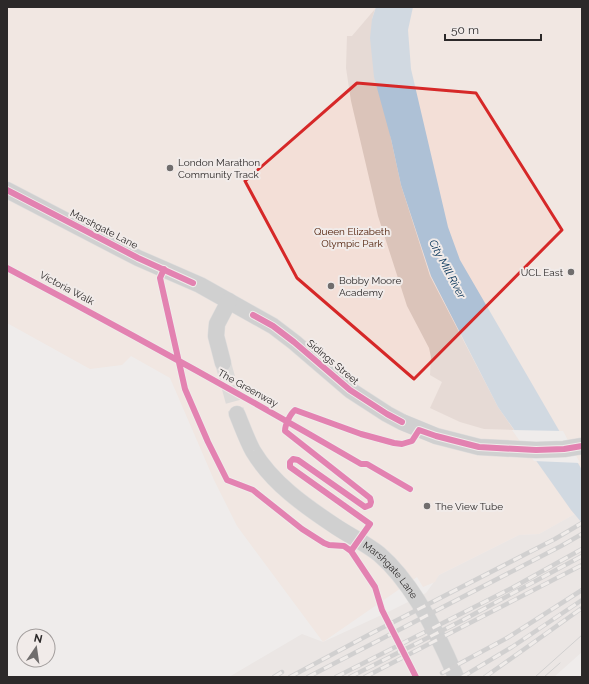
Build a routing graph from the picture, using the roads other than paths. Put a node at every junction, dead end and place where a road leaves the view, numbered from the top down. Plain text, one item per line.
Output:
1 (7, 190) edge
2 (229, 302) junction
3 (223, 363) tunnel mouth
4 (237, 414) tunnel mouth
5 (582, 446) edge
6 (456, 677) edge

1 - 2 street, Marshgate Lane
2 - 3 street
2 - 5 street, Sidings Street
4 - 6 street, Marshgate Lane

